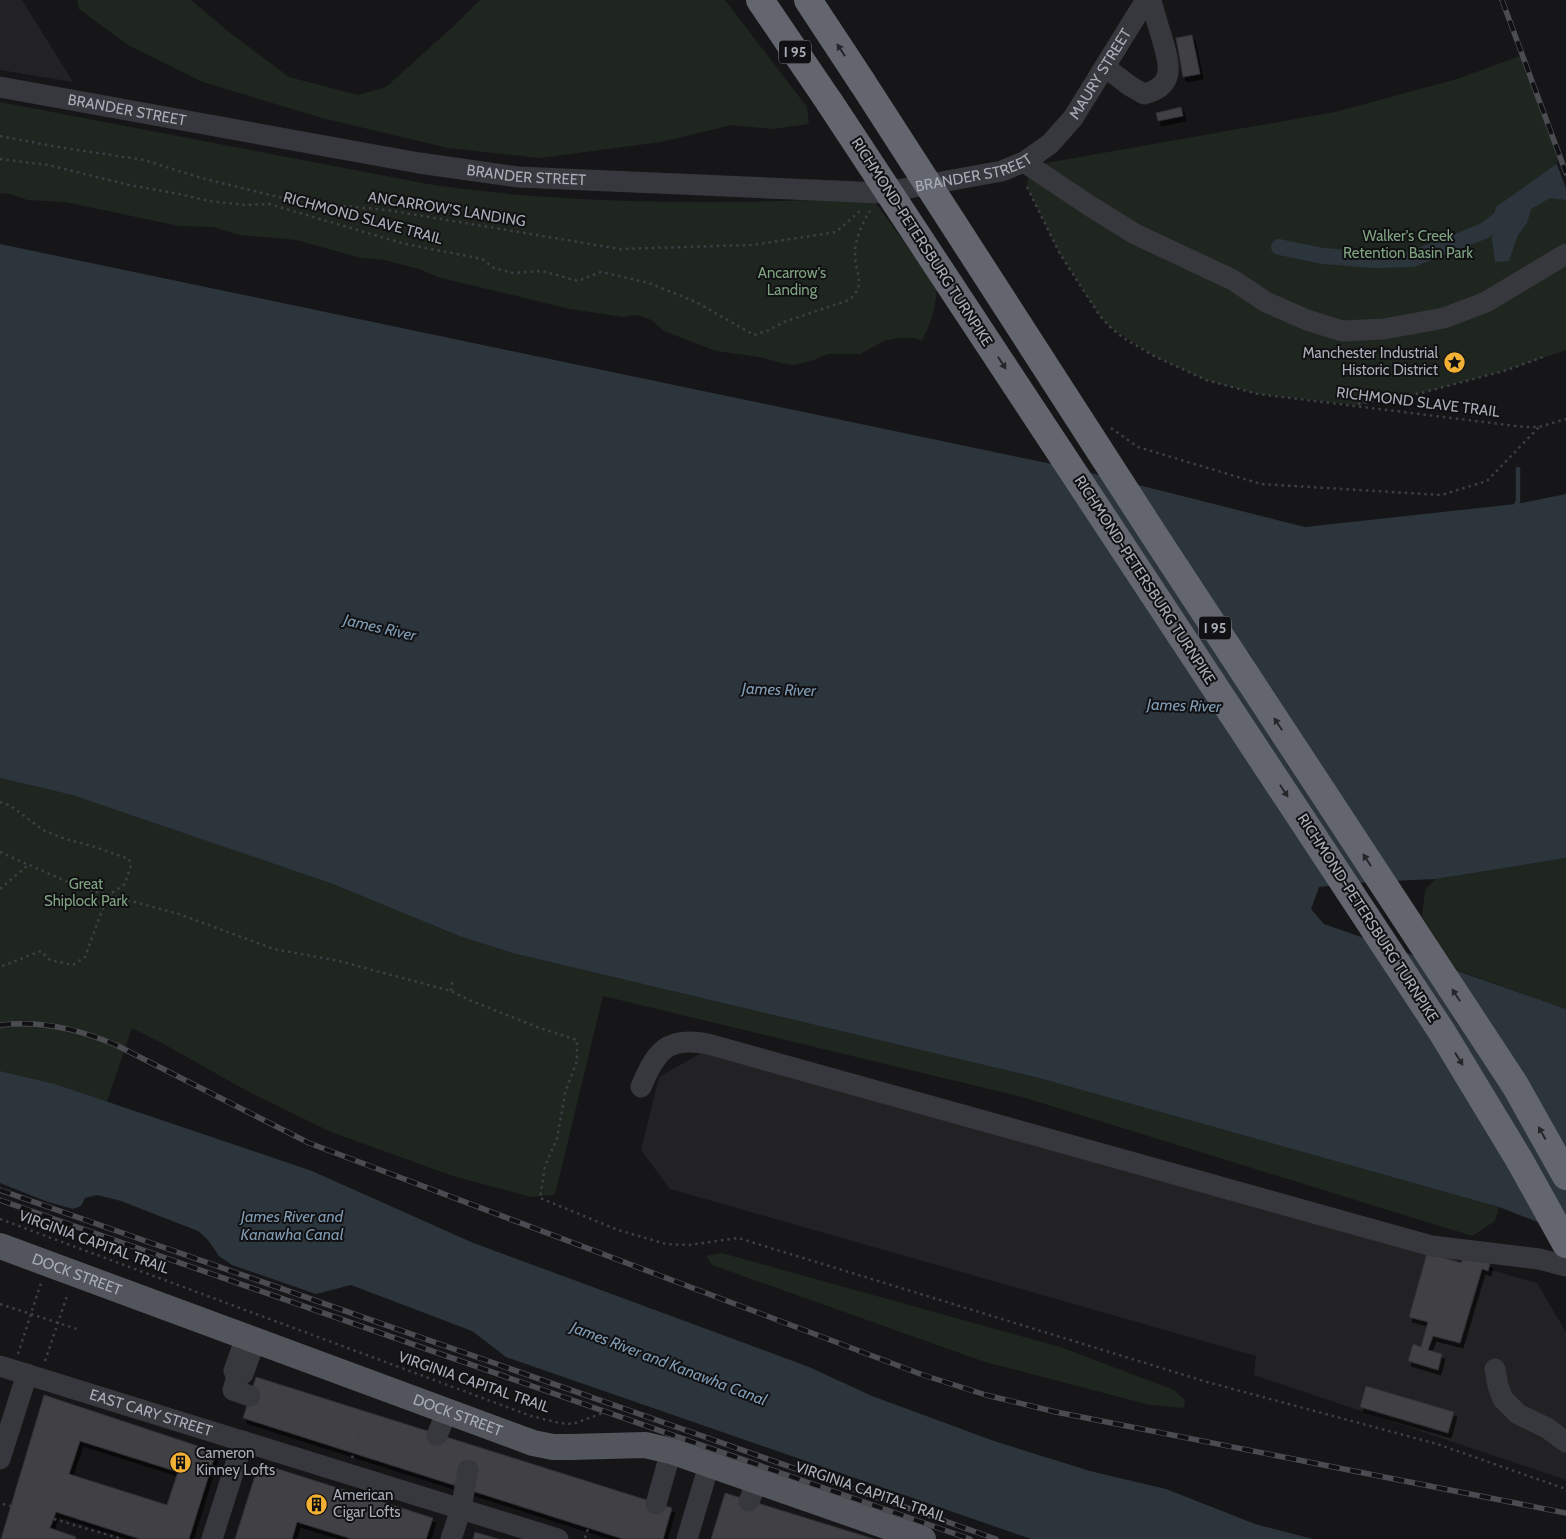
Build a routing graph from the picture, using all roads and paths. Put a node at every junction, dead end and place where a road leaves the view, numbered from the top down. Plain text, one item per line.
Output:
1 (760, 0) edge
2 (1146, 0) edge
3 (1151, 0) edge
4 (813, 6) edge
5 (1105, 67) junction
6 (0, 87) edge
7 (0, 136) edge
8 (1050, 144) joint
9 (0, 159) edge
10 (1018, 164) junction
11 (882, 193) junction
12 (1566, 254) edge
13 (1543, 357) dead end
14 (1354, 405) junction
15 (1566, 419) edge
16 (1106, 424) dead end
17 (1539, 427) junction
18 (0, 802) edge
19 (0, 852) edge
20 (27, 866) junction
21 (0, 889) edge
22 (110, 894) junction
23 (0, 967) edge
24 (453, 979) dead end
25 (450, 991) junction
26 (641, 1087) dead end
27 (1566, 1176) edge
28 (1549, 1212) junction
29 (0, 1219) edge
30 (1566, 1244) edge
31 (0, 1246) edge
32 (1566, 1251) edge
33 (1566, 1266) edge
34 (43, 1278) dead end
35 (69, 1287) dead end
36 (0, 1304) edge
37 (31, 1314) junction
38 (58, 1323) junction
39 (77, 1329) dead end
40 (251, 1339) junction
41 (22, 1366) edge
42 (1495, 1369) dead end
43 (250, 1396) dead end
44 (649, 1426) dead end
45 (360, 1433) dead end
46 (243, 1441) junction
47 (1566, 1442) edge
48 (671, 1452) junction
49 (353, 1453) dead end
50 (0, 1459) edge
51 (709, 1465) junction
52 (474, 1472) dead end
53 (1566, 1489) edge
54 (3, 1504) dead end
55 (656, 1504) dead end
56 (11, 1506) dead end
57 (461, 1509) junction
58 (594, 1510) dead end
59 (54, 1519) dead end
60 (930, 1533) edge
61 (585, 1538) edge
62 (122, 1539) edge
63 (212, 1539) edge
64 (451, 1539) edge
65 (558, 1539) edge
66 (687, 1539) edge
67 (972, 1539) edge

1 -> 28 highway, RICHMOND-PETERSBURG TURNPIKE / I 95, bridge
2 - 5 street, MAURY STREET
3 - 5 street
27 -> 4 highway, RICHMOND-PETERSBURG TURNPIKE / I 95, bridge
5 - 8 street, MAURY STREET
6 - 11 street, BRANDER STREET
7 - 11 path, ANCARROW’S LANDING
8 - 10 street, BRANDER STREET
9 - 11 path, RICHMOND SLAVE TRAIL
10 - 11 street, BRANDER STREET
10 - 12 street
10 - 14 path, RICHMOND SLAVE TRAIL
13 - 14 path
14 - 17 path, RICHMOND SLAVE TRAIL
15 - 17 path, RICHMOND SLAVE TRAIL
16 - 17 path
18 - 22 path
19 - 20 path
20 - 21 path
20 - 22 path
22 - 23 path
22 - 25 path
24 - 25 path
25 - 53 path
26 - 33 street
28 - 30 highway, RICHMOND-PETERSBURG TURNPIKE / I 95
28 - 32 highway
29 - 44 path, VIRGINIA CAPITAL TRAIL
31 - 40 main road, DOCK STREET
34 - 37 path
35 - 38 path
36 - 37 path
37 - 38 path
37 - 41 path
38 - 39 path
38 - 41 path
40 - 43 street
40 - 48 main road, DOCK STREET
41 - 46 street, EAST CARY STREET
41 - 50 street
42 - 47 street
45 - 49 path
46 - 57 street, EAST CARY STREET
46 - 63 street
48 - 51 main road, DOCK STREET
48 - 55 street
51 - 60 main road, DOCK STREET
51 - 66 street
52 - 57 street
54 - 56 path
57 - 64 street
57 - 65 street, EAST CARY STREET
58 - 61 path
59 - 62 path
60 - 67 path, VIRGINIA CAPITAL TRAIL

